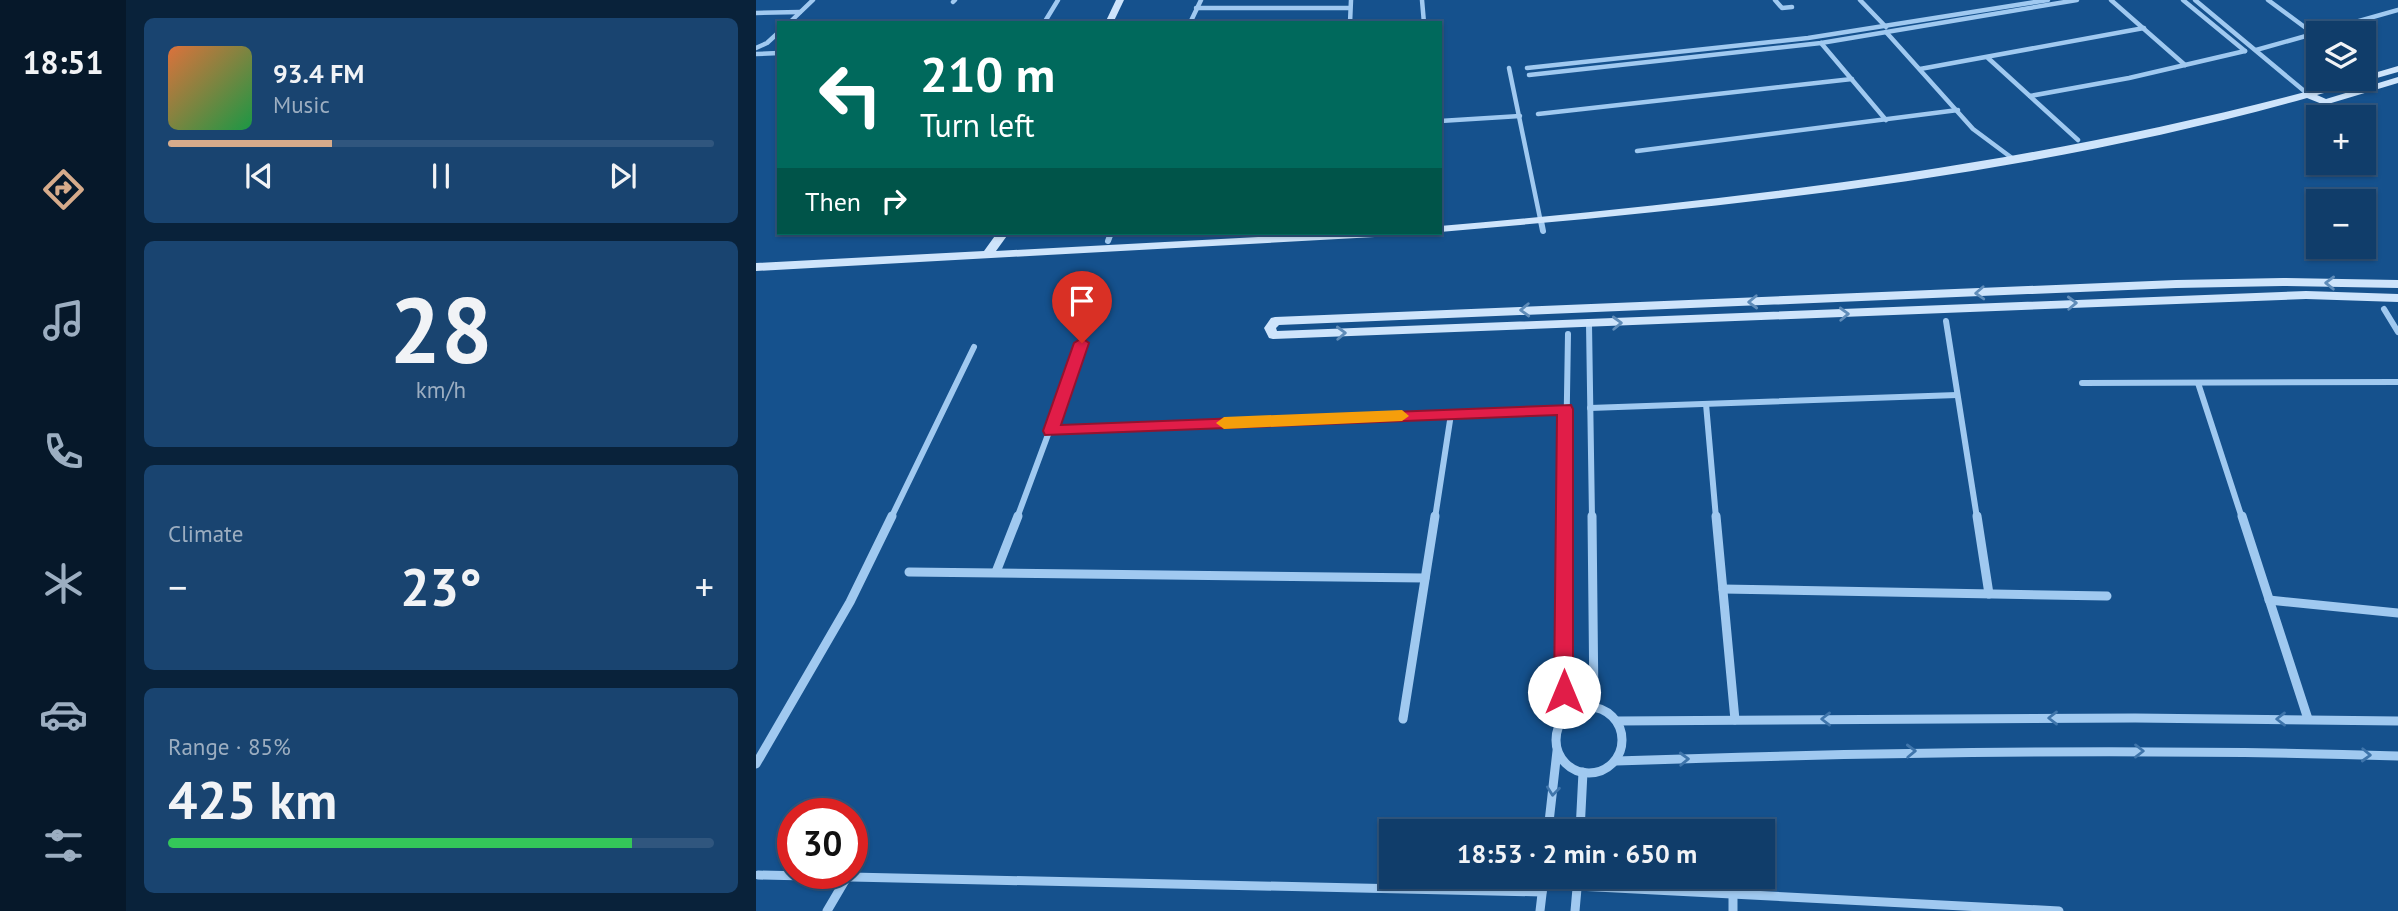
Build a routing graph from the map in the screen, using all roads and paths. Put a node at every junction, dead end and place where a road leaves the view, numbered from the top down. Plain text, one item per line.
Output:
1 (813, 0) edge
2 (1058, 0) edge
3 (1120, 0) edge
4 (1200, 0) edge
5 (1351, 0) edge
6 (1422, 0) edge
7 (1775, 0) edge
8 (1786, 0) edge
9 (1860, 0) edge
10 (2048, 0) edge
11 (2077, 0) edge
12 (2111, 0) edge
13 (2183, 0) edge
14 (2195, 0) edge
15 (2268, 0) edge
16 (1196, 8) junction
17 (1350, 8) junction
18 (2398, 10) edge
19 (800, 12) junction
20 (756, 13) edge
21 (791, 21) edge
22 (1045, 21) edge
23 (1110, 21) edge
24 (1191, 21) edge
25 (1350, 21) edge
26 (1424, 21) edge
27 (2360, 21) edge
28 (2306, 27) edge
29 (2144, 28) junction
30 (1886, 30) junction
31 (777, 34) edge
32 (2306, 36) edge
33 (1821, 43) junction
34 (756, 48) edge
35 (2256, 50) junction
36 (777, 53) edge
37 (756, 54) edge
38 (1988, 58) junction
39 (2185, 65) junction
40 (1509, 68) dead end
41 (1527, 68) dead end
42 (1564, 68) junction
43 (1920, 69) junction
44 (2398, 69) edge
45 (1529, 75) dead end
46 (1852, 79) junction
47 (2398, 80) edge
48 (2308, 95) junction
49 (2030, 96) junction
50 (1958, 110) junction
51 (1538, 114) dead end
52 (1520, 116) junction
53 (1886, 120) junction
54 (1442, 121) edge
55 (2078, 140) dead end
56 (1637, 151) dead end
57 (2012, 158) junction
58 (1542, 226) junction
59 (1442, 229) edge
60 (1002, 235) edge
61 (1110, 235) edge
62 (1354, 235) edge
63 (1108, 241) dead end
64 (988, 254) junction
65 (756, 267) edge
66 (2234, 283) junction
67 (2209, 284) junction
68 (2398, 284) edge
69 (2241, 298) junction
70 (2398, 298) edge
71 (2222, 299) junction
72 (1689, 304) junction
73 (2384, 309) dead end
74 (1692, 320) junction
75 (1946, 321) dead end
76 (1589, 324) junction
77 (2398, 332) edge
78 (1568, 334) dead end
79 (1082, 343) dead end
80 (974, 347) dead end
81 (2398, 382) edge
82 (2082, 383) dead end
83 (2198, 383) junction
84 (1957, 395) junction
85 (1706, 404) junction
86 (1590, 408) junction
87 (1565, 409) junction
88 (1451, 414) junction
89 (1051, 431) junction
90 (909, 572) dead end
91 (996, 572) junction
92 (1425, 578) junction
93 (1723, 589) junction
94 (1989, 594) junction
95 (2107, 596) dead end
96 (2269, 600) junction
97 (2398, 614) edge
98 (1594, 707) junction
99 (1564, 718) junction
100 (1402, 719) dead end
101 (2308, 719) junction
102 (1735, 720) junction
103 (1617, 721) junction
104 (2398, 721) edge
105 (1557, 751) junction
106 (2398, 756) edge
107 (1616, 761) junction
108 (756, 764) edge
109 (1583, 772) junction
110 (1549, 819) edge
111 (1581, 819) edge
112 (758, 875) dead end
113 (777, 875) edge
114 (868, 877) edge
115 (840, 889) edge
116 (1577, 889) edge
117 (1673, 889) edge
118 (1542, 891) joint
119 (1733, 894) junction
120 (1904, 907) edge
121 (827, 911) edge
122 (1540, 911) edge
123 (1575, 911) edge
124 (1733, 911) edge
125 (2059, 911) edge

1 - 19 street
2 - 22 street
3 - 23 street
4 - 16 street
5 - 17 street
6 - 26 street
7 - 8 street
9 - 30 street
10 - 30 street
11 - 30 street
12 - 29 street
13 - 39 street
14 - 35 street
15 - 28 street
16 - 17 street
16 - 24 street
17 - 25 street
18 - 27 street
19 - 20 street
19 - 21 street
29 - 38 street
29 - 39 street
30 - 33 street
30 - 42 street
30 - 43 street
31 - 34 street
32 - 35 street
33 - 42 street
33 - 46 street
35 - 48 street
36 - 37 street
38 - 43 street
38 - 49 street
39 - 49 street
40 - 52 street
41 - 42 street
42 - 45 street
43 - 50 street
44 - 48 street
46 - 51 street
46 - 53 street
47 - 48 street
48 - 57 street
49 - 55 street
50 - 53 street
50 - 57 street
52 - 54 street
52 - 58 street
53 - 56 street
57 - 58 street
58 - 59 street
60 - 64 street
61 - 63 street
62 - 64 street
64 - 65 street
66 - 67 street
68 -> 66 street
66 - 69 street
67 - 71 street
67 -> 72 street
69 - 70 street
69 - 71 street
74 -> 71 street
72 - 74 street
72 -> 76 street
73 - 77 street
76 -> 74 street
75 - 84 street
76 - 86 street
78 - 87 street
79 - 89 street
80 - 108 street
81 - 83 street
82 - 83 street
83 - 96 street
84 - 85 street
84 - 94 street
85 - 86 street
85 - 93 street
86 - 98 street
87 - 88 street
87 - 99 street
88 - 89 street
88 - 92 street
89 - 91 street
90 - 91 street
91 - 92 street
92 - 100 street
93 - 94 street
93 - 102 street
94 - 95 street
96 - 97 street
96 - 101 street
98 - 99 street
98 - 103 street
99 - 105 street
101 -> 102 street
101 - 104 street
102 - 103 street
103 - 107 street
105 - 109 street
105 -> 110 street
107 -> 106 street
107 - 109 street
109 - 111 street
112 - 113 street
114 - 118 street
115 - 121 street
116 - 123 street
117 - 119 street
118 - 122 street
119 - 120 street
119 - 124 street
120 - 125 street

